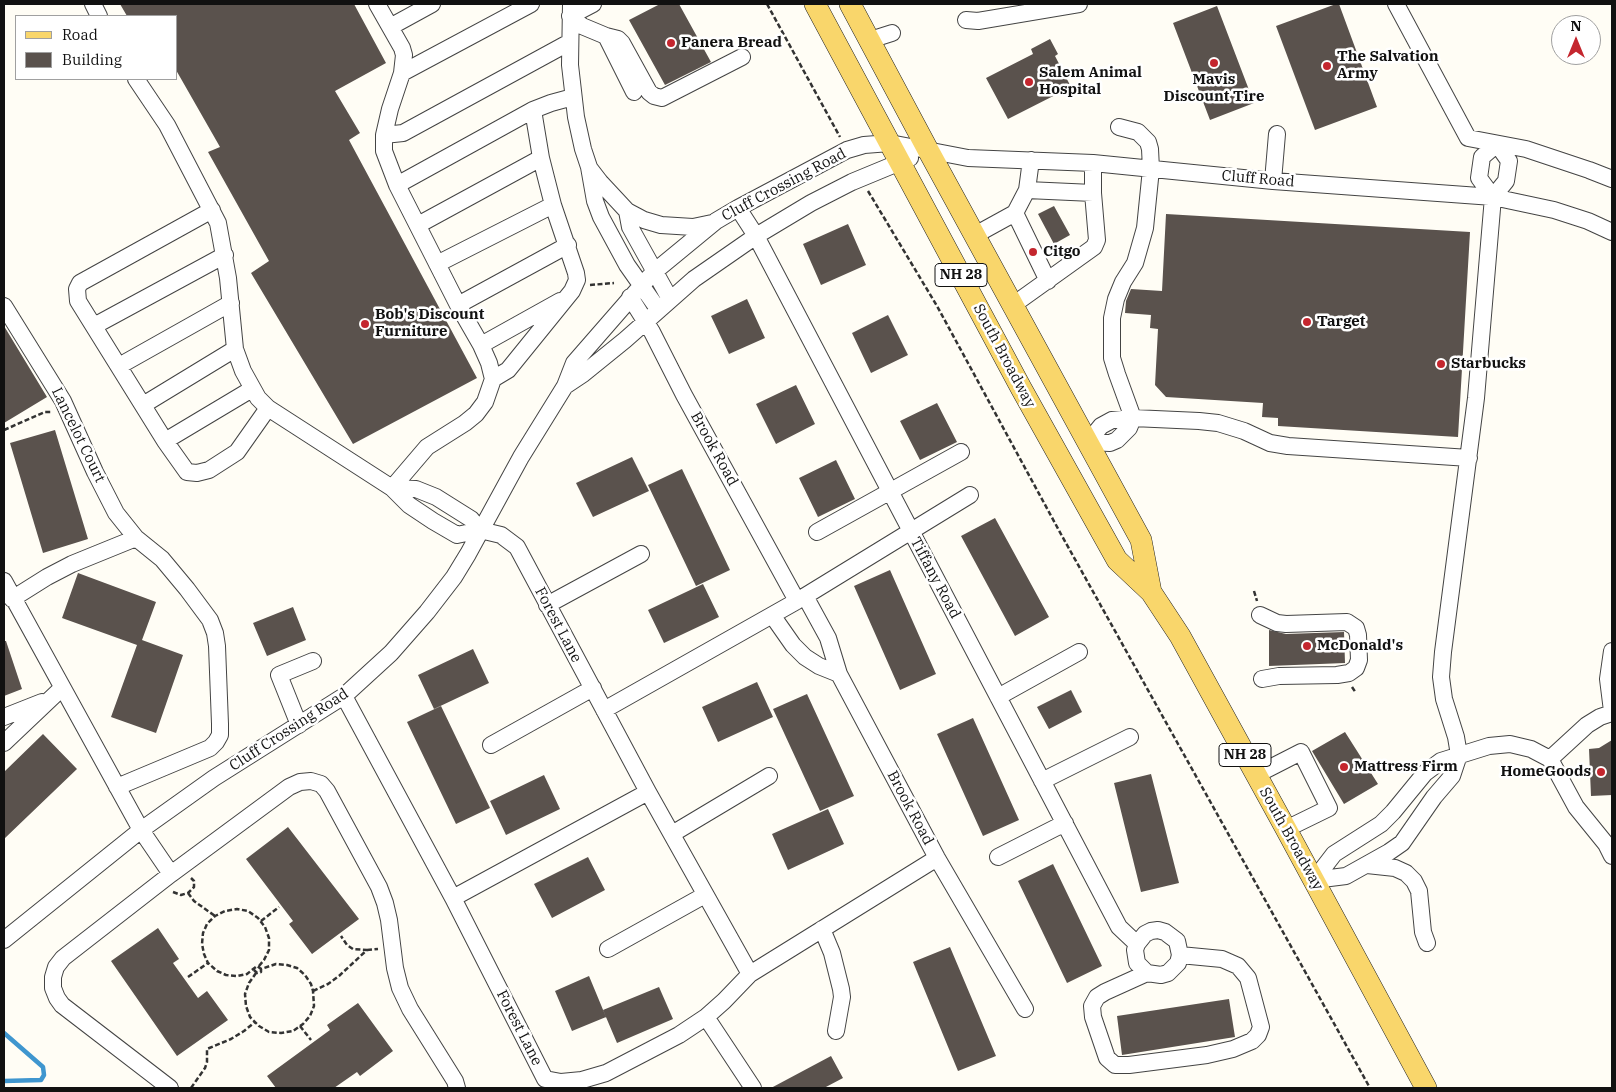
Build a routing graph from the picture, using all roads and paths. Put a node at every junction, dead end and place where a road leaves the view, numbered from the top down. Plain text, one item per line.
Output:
1 (93, 4) edge
2 (377, 4) edge
3 (432, 4) edge
4 (531, 4) edge
5 (593, 4) edge
6 (767, 4) edge
7 (815, 4) edge
8 (850, 4) edge
9 (1079, 4) edge
10 (1396, 4) edge
11 (571, 10) edge
12 (99, 15) edge
13 (966, 20) dead end
14 (390, 27) junction
15 (892, 33) dead end
16 (606, 36) junction
17 (870, 40) junction
18 (570, 42) junction
19 (742, 57) dead end
20 (402, 73) junction
21 (137, 80) edge
22 (634, 92) dead end
23 (573, 97) junction
24 (533, 110) junction
25 (1119, 127) dead end
26 (1276, 134) dead end
27 (384, 135) junction
28 (890, 143) junction
29 (1497, 144) junction
30 (847, 150) junction
31 (928, 150) junction
32 (541, 158) junction
33 (1031, 160) junction
34 (901, 162) junction
35 (1093, 163) junction
36 (589, 167) junction
37 (1151, 169) junction
38 (861, 178) junction
39 (1612, 179) edge
40 (1273, 181) junction
41 (397, 185) junction
42 (1027, 190) junction
43 (1094, 192) junction
44 (1492, 197) junction
45 (553, 205) junction
46 (738, 208) junction
47 (212, 210) junction
48 (627, 211) junction
49 (1015, 213) junction
50 (714, 223) junction
51 (418, 225) junction
52 (1612, 232) edge
53 (975, 235) junction
54 (756, 236) junction
55 (568, 245) junction
56 (225, 255) junction
57 (437, 264) junction
58 (654, 272) junction
59 (1048, 281) junction
60 (614, 283) dead end
61 (642, 285) junction
62 (571, 291) junction
63 (630, 298) junction
64 (231, 303) junction
65 (664, 304) junction
66 (458, 305) junction
67 (1013, 305) junction
68 (4, 306) edge
69 (645, 321) junction
70 (94, 326) junction
71 (481, 345) junction
72 (235, 349) junction
73 (118, 366) junction
74 (493, 379) junction
75 (565, 386) junction
76 (252, 389) junction
77 (143, 405) junction
78 (268, 408) junction
79 (68, 410) junction
80 (1134, 418) junction
81 (4, 430) edge
82 (165, 441) junction
83 (1088, 442) junction
84 (961, 452) dead end
85 (1469, 458) junction
86 (392, 488) junction
87 (890, 492) junction
88 (970, 495) dead end
89 (480, 530) junction
90 (817, 532) dead end
91 (911, 532) junction
92 (136, 538) junction
93 (641, 554) dead end
94 (4, 581) edge
95 (1151, 592) junction
96 (801, 598) junction
97 (12, 599) junction
98 (547, 605) junction
99 (772, 615) junction
100 (1260, 615) dead end
101 (1612, 651) edge
102 (1079, 652) dead end
103 (313, 661) dead end
104 (839, 674) junction
105 (1262, 679) dead end
106 (593, 688) junction
107 (57, 693) junction
108 (344, 696) junction
109 (998, 696) junction
110 (604, 710) junction
111 (1612, 712) edge
112 (4, 717) edge
113 (299, 725) junction
114 (1130, 737) dead end
115 (4, 743) edge
116 (490, 745) dead end
117 (1459, 755) junction
118 (1550, 759) junction
119 (1256, 775) junction
120 (769, 776) dead end
121 (1042, 781) junction
122 (117, 786) junction
123 (648, 792) junction
124 (1064, 824) junction
125 (1286, 829) junction
126 (141, 830) junction
127 (672, 834) junction
128 (1612, 856) edge
129 (998, 857) dead end
130 (936, 858) junction
131 (1367, 865) junction
132 (189, 876) dead end
133 (1314, 880) junction
134 (171, 882) junction
135 (188, 893) junction
136 (705, 894) junction
137 (453, 898) junction
138 (279, 907) dead end
139 (215, 916) junction
140 (261, 921) junction
141 (822, 929) junction
142 (341, 936) dead end
143 (4, 940) edge
144 (1427, 943) dead end
145 (1137, 944) junction
146 (608, 949) dead end
147 (1180, 955) junction
148 (208, 962) junction
149 (260, 967) junction
150 (255, 972) junction
151 (1147, 973) junction
152 (750, 974) junction
153 (188, 977) dead end
154 (313, 991) junction
155 (1024, 1009) dead end
156 (706, 1017) junction
157 (254, 1022) junction
158 (300, 1026) junction
159 (836, 1030) dead end
160 (311, 1040) dead end
161 (170, 1088) edge
162 (191, 1088) edge
163 (457, 1088) edge
164 (753, 1088) edge
165 (1370, 1088) edge
166 (1426, 1088) edge

1 - 12 street
2 - 14 street
3 - 14 street
4 - 20 street
5 - 11 street
6 - 30 path
7 - 28 main road, South Broadway / NH 28
8 - 17 main road, South Broadway / NH 28
9 - 13 street
10 - 29 street
11 - 16 street
11 - 18 street
14 - 20 street
15 - 17 street
16 - 19 street
16 - 22 street
17 - 31 main road, South Broadway / NH 28
18 - 23 street
18 - 27 street
20 - 27 street
21 - 47 street
23 - 24 street
23 - 36 street
24 - 32 street
24 - 41 street
25 - 37 street
26 - 40 street
27 - 41 street
28 - 30 street, Cluff Crossing Road
28 - 31 street, Cluff Crossing Road
28 - 34 main road, South Broadway / NH 28
29 - 39 street
29 - 44 street
29 - 44 street
30 - 46 street, Cluff Crossing Road
31 - 33 street, Cluff Road
31 - 34 street
31 - 53 main road, South Broadway / NH 28
32 - 45 street
32 - 51 street
33 - 35 street, Cluff Road
33 - 42 street
34 - 38 street, Cluff Crossing Road
34 - 95 main road, South Broadway / NH 28
35 - 37 street, Cluff Road
35 - 43 street
36 - 48 street
36 - 61 street
37 - 40 street, Cluff Road
37 - 80 street
38 - 54 street, Cluff Crossing Road
38 - 165 path
40 - 44 street, Cluff Road
41 - 51 street
42 - 43 street
42 - 49 street
43 - 59 street
44 - 52 street, Cluff Road
44 - 85 street
45 - 55 street
45 - 57 street
46 - 50 street, Cluff Crossing Road
46 - 54 street, Tiffany Road
47 - 56 street
47 - 70 street
48 - 50 street
48 - 58 street
49 - 53 street
49 - 59 street
50 - 58 street, Cluff Crossing Road
51 - 57 street
53 - 67 main road, South Broadway / NH 28
54 - 65 street, Cluff Crossing Road
54 - 87 street, Tiffany Road
55 - 62 street
55 - 66 street
56 - 64 street
56 - 70 street
57 - 66 street
58 - 61 street, Cluff Crossing Road
58 - 65 street
59 - 67 street
60 - 62 path
61 - 63 street, Cluff Crossing Road
61 - 65 street
62 - 71 street
62 - 74 street
63 - 69 street, Brook Road
63 - 75 street, Cluff Crossing Road
64 - 72 street
64 - 73 street
65 - 69 street, Cluff Crossing Road
66 - 71 street
67 - 83 main road, South Broadway / NH 28
68 - 79 street, Lancelot Court
69 - 75 street, Cluff Crossing Road
69 - 96 street, Brook Road
70 - 73 street
71 - 74 street
72 - 76 street
72 - 77 street
73 - 77 street
74 - 86 street
75 - 89 street, Cluff Crossing Road
76 - 78 street
76 - 82 street
77 - 82 street
78 - 82 street
78 - 86 street
79 - 81 path
79 - 92 street, Lancelot Court
80 - 83 street
80 - 85 street
83 - 95 main road, South Broadway / NH 28
84 - 87 street
85 - 117 street
86 - 89 street
86 - 89 street
87 - 90 street
87 - 91 street, Tiffany Road
88 - 91 street
89 - 98 street, Forest Lane
89 - 108 street, Cluff Crossing Road
91 - 96 street
91 - 109 street, Tiffany Road
92 - 97 street
92 - 122 street, Lancelot Court
93 - 98 street
94 - 97 street
95 - 119 main road, South Broadway / NH 28
96 - 99 street
96 - 104 street, Brook Road
97 - 107 street
98 - 106 street, Forest Lane
99 - 104 street
99 - 110 street
100 - 105 street
101 - 111 street
102 - 109 street
103 - 113 street
104 - 130 street, Brook Road
106 - 110 street, Forest Lane
106 - 116 street
107 - 112 street
107 - 115 street
107 - 122 street
108 - 113 street, Cluff Crossing Road
108 - 137 street, Forest Lane
109 - 121 street, Tiffany Road
110 - 123 street, Forest Lane
111 - 118 street
113 - 126 street, Cluff Crossing Road
114 - 121 street
117 - 118 street
117 - 131 street
117 - 133 street
118 - 128 street
119 - 125 main road, South Broadway / NH 28
119 - 125 street
120 - 127 street
121 - 124 street, Tiffany Road
122 - 126 street
123 - 127 street, Forest Lane
123 - 137 street
124 - 129 street
124 - 145 street, Tiffany Road
125 - 133 main road, South Broadway / NH 28
126 - 134 street
126 - 143 street, Cluff Crossing Road
127 - 136 street, Forest Lane
130 - 141 street, Forest Lane
130 - 155 street, Brook Road
131 - 133 street
131 - 144 street
132 - 135 path
133 - 166 main road, South Broadway / NH 28
134 - 135 path
134 - 161 street
134 - 163 street
135 - 139 path
136 - 146 street
136 - 152 street, Forest Lane
137 - 156 street, Forest Lane
138 - 140 path
139 - 140 path
139 - 148 path
140 - 149 path
141 - 152 street, Forest Lane
141 - 159 street
142 - 154 path
145 - 147 street
145 - 151 street
147 - 151 street
147 - 151 street
148 - 150 path
148 - 153 path
149 - 150 path
149 - 150 path
149 - 154 path
150 - 157 path
152 - 156 street, Forest Lane
154 - 158 path
156 - 164 street
157 - 158 path
157 - 162 path
158 - 160 path

